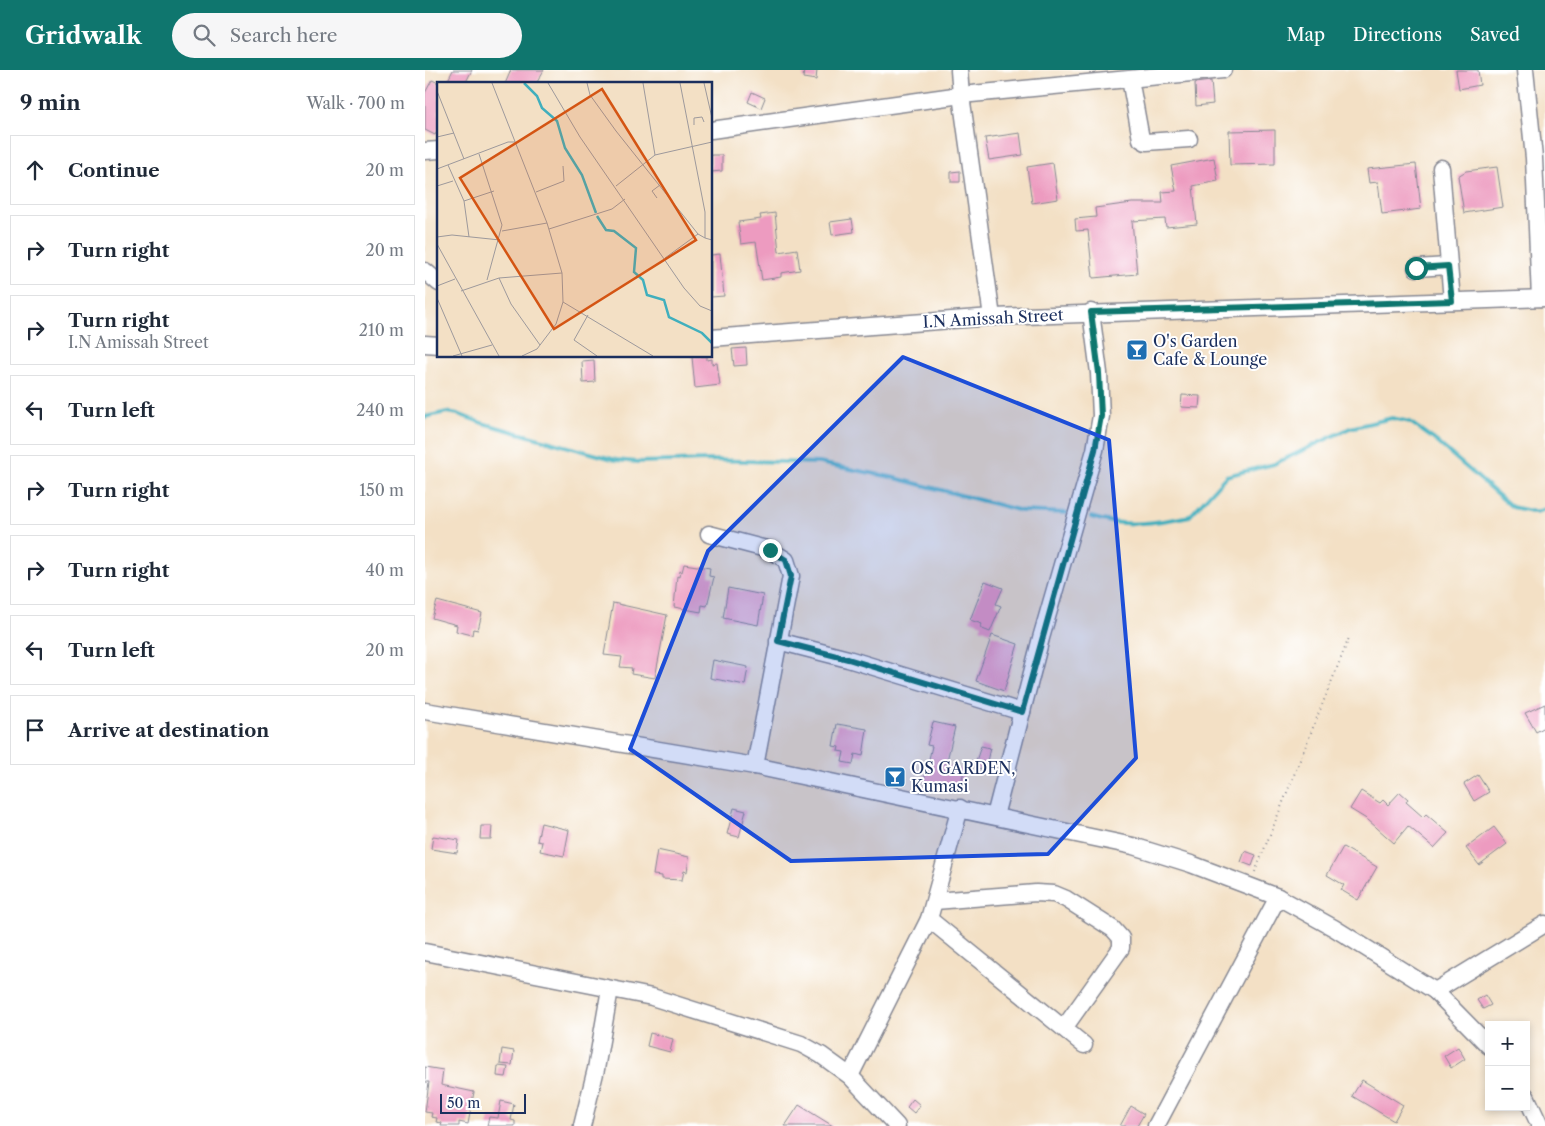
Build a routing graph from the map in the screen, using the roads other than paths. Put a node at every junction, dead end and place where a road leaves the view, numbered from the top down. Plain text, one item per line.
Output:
1 (1223, 70) edge
2 (1525, 70) edge
3 (955, 71) edge
4 (1130, 79) junction
5 (961, 95) junction
6 (713, 130) edge
7 (1189, 139) dead end
8 (1441, 168) dead end
9 (1448, 266) junction
10 (1416, 268) dead end
11 (425, 271) edge
12 (437, 281) edge
13 (1542, 298) edge
14 (1452, 301) junction
15 (1091, 312) junction
16 (992, 317) junction
17 (713, 338) edge
18 (709, 534) dead end
19 (778, 641) junction
20 (425, 711) edge
21 (1022, 712) junction
22 (755, 766) junction
23 (959, 808) junction
24 (995, 816) junction
25 (1278, 897) junction
26 (935, 901) junction
27 (929, 920) junction
28 (1545, 924) edge
29 (425, 952) edge
30 (610, 989) junction
31 (1435, 991) junction
32 (1064, 1028) junction
33 (1485, 1042) edge
34 (1084, 1045) dead end
35 (850, 1076) junction
36 (1530, 1104) edge
37 (893, 1124) edge
38 (582, 1126) edge
39 (1156, 1126) edge
40 (1541, 1126) edge

1 - 4 street
2 - 13 street
3 - 5 street
4 - 5 street
4 - 7 street
5 - 6 street
5 - 16 street
8 - 9 street
9 - 10 street
9 - 14 street
11 - 12 street
13 - 14 street, I.N Amissah Street
14 - 15 street, I.N Amissah Street
15 - 16 street, I.N Amissah Street
15 - 21 street
16 - 17 street, I.N Amissah Street
18 - 19 street
19 - 21 street
19 - 22 street
20 - 22 street
21 - 24 street
22 - 23 street
23 - 24 street
23 - 26 street
24 - 25 street
25 - 31 street
25 - 39 street
26 - 27 street
26 - 32 street
27 - 32 street
27 - 35 street
28 - 31 street
29 - 30 street
30 - 35 street
30 - 38 street
31 - 33 street
32 - 34 street
35 - 37 street
36 - 40 street

